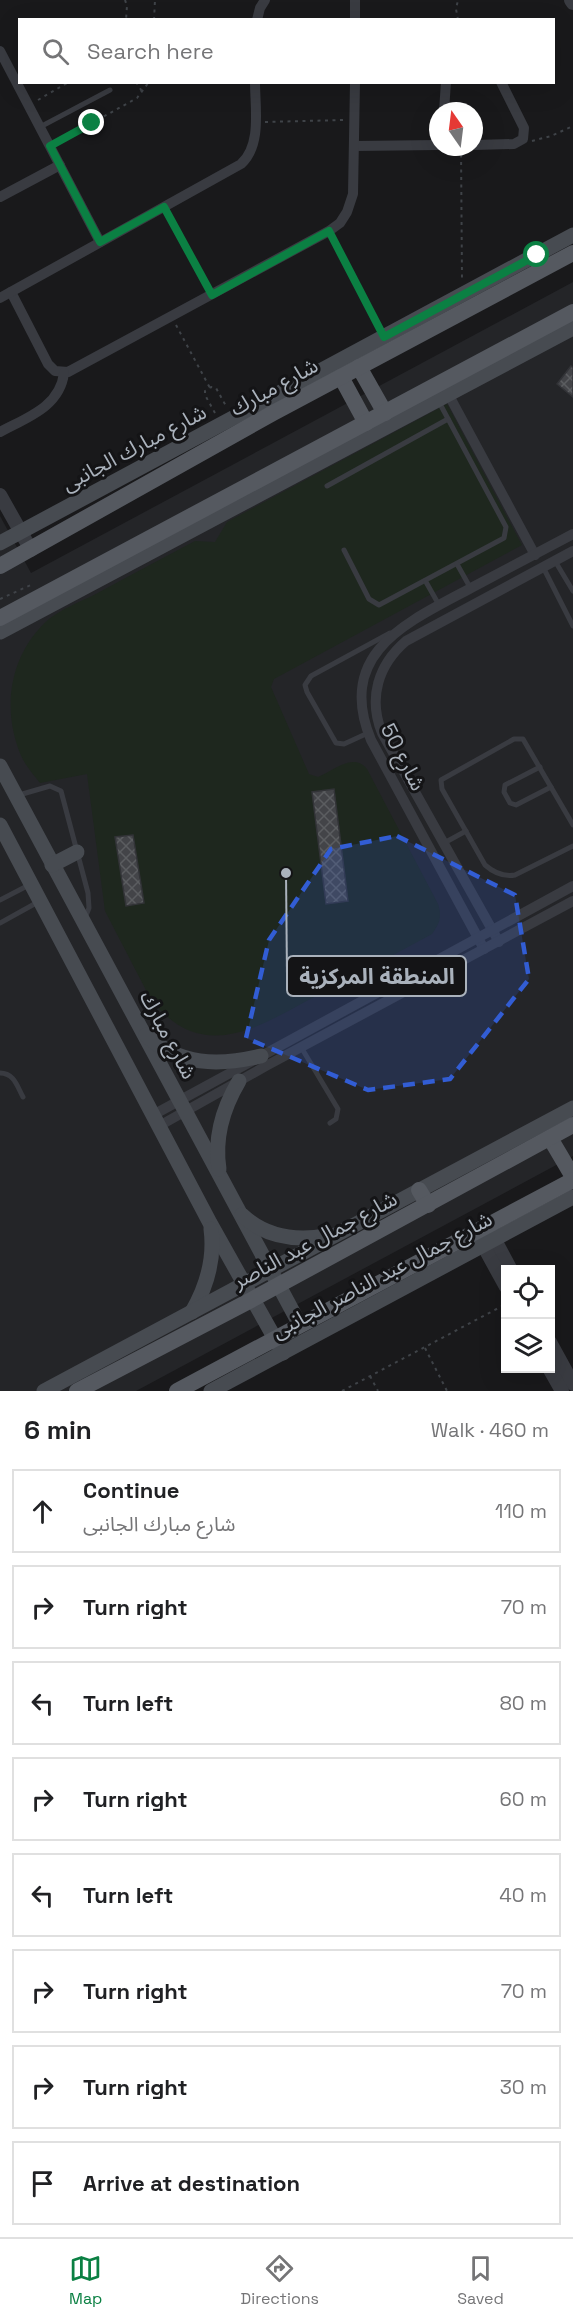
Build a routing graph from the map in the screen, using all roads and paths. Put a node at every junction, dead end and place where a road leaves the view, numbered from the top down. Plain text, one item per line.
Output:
1 (125, 0) edge
2 (155, 0) edge
3 (265, 0) edge
4 (355, 0) edge
5 (458, 0) edge
6 (126, 18) edge
7 (154, 18) edge
8 (257, 18) edge
9 (355, 18) edge
10 (458, 18) edge
11 (0, 51) edge
12 (65, 84) edge
13 (137, 84) edge
14 (148, 84) edge
15 (255, 84) edge
16 (355, 84) edge
17 (446, 84) edge
18 (502, 84) edge
19 (110, 90) dead end
20 (143, 93) junction
21 (445, 102) edge
22 (28, 105) junction
23 (356, 119) junction
24 (254, 122) junction
25 (573, 126) edge
26 (40, 127) junction
27 (520, 141) junction
28 (429, 145) edge
29 (483, 145) edge
30 (50, 146) junction
31 (355, 147) junction
32 (461, 156) edge
33 (60, 165) junction
34 (0, 197) edge
35 (164, 207) junction
36 (329, 231) junction
37 (573, 235) edge
38 (100, 242) junction
39 (573, 253) edge
40 (504, 281) junction
41 (10, 292) junction
42 (212, 295) junction
43 (462, 295) junction
44 (0, 298) edge
45 (573, 312) edge
46 (172, 317) junction
47 (573, 327) edge
48 (384, 337) junction
49 (359, 367) junction
50 (64, 373) junction
51 (341, 377) junction
52 (210, 388) junction
53 (443, 393) junction
54 (385, 413) junction
55 (448, 419) junction
56 (228, 422) junction
57 (366, 423) junction
58 (0, 432) edge
59 (327, 486) dead end
60 (0, 495) edge
61 (199, 519) junction
62 (21, 533) junction
63 (573, 534) edge
64 (1, 539) edge
65 (31, 550) junction
66 (344, 550) dead end
67 (573, 551) edge
68 (535, 555) junction
69 (555, 561) junction
70 (7, 563) edge
71 (457, 564) junction
72 (518, 564) junction
73 (543, 567) junction
74 (526, 576) junction
75 (426, 582) junction
76 (471, 589) junction
77 (573, 591) edge
78 (439, 605) junction
79 (4, 625) edge
80 (573, 626) edge
81 (400, 628) junction
82 (0, 638) edge
83 (368, 733) junction
84 (395, 755) junction
85 (382, 761) junction
86 (0, 766) edge
87 (540, 767) junction
88 (551, 787) junction
89 (16, 796) junction
90 (30, 822) junction
91 (573, 825) edge
92 (2, 830) edge
93 (466, 831) junction
94 (444, 843) junction
95 (573, 846) edge
96 (77, 852) junction
97 (52, 865) junction
98 (31, 884) junction
99 (573, 886) edge
100 (0, 900) edge
101 (40, 901) junction
102 (573, 901) edge
103 (83, 922) junction
104 (0, 923) edge
105 (492, 930) junction
106 (478, 938) junction
107 (499, 942) junction
108 (484, 949) junction
109 (140, 1030) junction
110 (301, 1047) junction
111 (263, 1061) junction
112 (0, 1073) edge
113 (239, 1081) junction
114 (23, 1097) dead end
115 (181, 1106) junction
116 (573, 1108) edge
117 (156, 1120) junction
118 (330, 1124) dead end
119 (573, 1125) edge
120 (550, 1138) junction
121 (220, 1178) junction
122 (573, 1178) edge
123 (573, 1197) edge
124 (423, 1198) junction
125 (238, 1210) junction
126 (210, 1223) junction
127 (340, 1232) junction
128 (485, 1235) junction
129 (503, 1265) edge
130 (270, 1270) junction
131 (244, 1283) junction
132 (278, 1285) junction
133 (253, 1299) junction
134 (501, 1307) edge
135 (192, 1312) junction
136 (300, 1325) junction
137 (279, 1345) junction
138 (424, 1347) junction
139 (555, 1351) edge
140 (552, 1373) edge
141 (370, 1376) junction
142 (573, 1384) edge
143 (44, 1391) edge
144 (77, 1391) edge
145 (177, 1391) edge
146 (211, 1391) edge
147 (342, 1391) edge
148 (378, 1391) edge
149 (447, 1391) edge
150 (562, 1391) edge

1 - 6 path
2 - 7 path
3 - 8 street
4 - 9 street
5 - 10 path
11 - 22 street
12 - 22 path
13 - 20 path
14 - 20 path
15 - 24 street
16 - 23 street
17 - 21 street
18 - 27 street
19 - 26 lane
20 - 30 path
22 - 26 street
23 - 24 path
23 - 31 street
24 - 35 street
25 - 27 path
26 - 30 street
27 - 29 street
28 - 31 street
30 - 33 street
31 - 36 street
32 - 43 path
33 - 34 street
33 - 38 street
35 - 38 street
35 - 42 path
36 - 42 street
36 - 48 path
37 - 40 main road, شارع مبارك الجانبى
38 - 41 street
39 - 40 main road, شارع مبارك
40 - 43 main road, شارع مبارك الجانبى
40 - 49 main road, شارع مبارك
41 - 44 street
41 - 50 street
42 - 46 street
43 - 48 main road, شارع مبارك الجانبى
45 - 53 main road
46 - 50 street
46 - 52 path
47 - 53 main road
48 - 56 main road, شارع مبارك الجانبى
49 - 51 main road, شارع مبارك
49 - 54 main road
50 - 58 street
51 - 57 main road
51 - 65 main road, شارع مبارك
52 - 56 path
52 - 56 path
53 - 54 main road
53 - 55 lane
53 - 61 main road
53 - 68 street
54 - 57 main road
55 - 59 lane
55 - 71 lane
56 - 62 main road, شارع مبارك الجانبى
57 - 61 main road
60 - 62 street
61 - 79 main road
62 - 64 main road, شارع مبارك الجانبى
62 - 65 street
63 - 68 street, شارع 50
64 - 70 street
65 - 70 main road, شارع مبارك
66 - 75 lane
67 - 69 street, شارع 50
68 - 72 street, شارع 50
69 - 73 street, شارع 50
69 - 77 lane
71 - 75 lane
71 - 76 lane
72 - 74 street
72 - 76 street, شارع 50
73 - 74 street, شارع 50
73 - 80 lane
74 - 84 street, شارع 50
75 - 78 lane
76 - 78 street, شارع 50
78 - 81 street, شارع 50
79 - 82 main road
81 - 83 street, شارع 50
81 - 83 lane
83 - 85 street, شارع 50
84 - 85 street
84 - 94 street, شارع 50
85 - 106 street, شارع 50
86 - 89 main road, شارع مبارك
87 - 88 lane
87 - 88 lane
87 - 93 lane
88 - 91 lane
89 - 90 main road, شارع مبارك
89 - 96 lane
90 - 92 main road
90 - 97 main road, شارع مبارك
92 - 98 main road
93 - 94 lane
93 - 95 lane
94 - 105 street, شارع 50
96 - 97 main road
96 - 103 lane
97 - 103 main road, شارع مبارك
98 - 100 lane
98 - 101 main road
99 - 105 street
101 - 104 lane
101 - 117 main road
102 - 107 street
103 - 109 main road, شارع مبارك
105 - 106 street
105 - 107 street, شارع 50
106 - 108 street, شارع 50
106 - 111 street
107 - 108 street
108 - 110 street
109 - 111 main road
109 - 115 main road, شارع مبارك
110 - 111 street
110 - 118 lane
111 - 113 street
111 - 115 street
112 - 114 lane
113 - 115 street
113 - 121 main road
115 - 117 street
115 - 121 main road, شارع مبارك
116 - 124 main road
117 - 126 main road
119 - 120 main road, شارع جمال عبد الناصر
120 - 122 main road
120 - 124 main road, شارع جمال عبد الناصر
121 - 125 main road, شارع مبارك
122 - 128 main road
123 - 128 main road, شارع جمال عبد الناصر الجانبى
124 - 127 main road
124 - 132 main road, شارع جمال عبد الناصر
125 - 127 main road
125 - 130 main road, شارع مبارك
126 - 131 main road
126 - 135 main road
127 - 130 main road
128 - 129 street
128 - 136 main road
128 - 137 main road, شارع جمال عبد الناصر الجانبى
130 - 131 main road
130 - 132 main road, شارع مبارك
131 - 133 main road
131 - 135 main road
132 - 133 main road, شارع جمال عبد الناصر
132 - 136 main road, شارع مبارك
133 - 137 main road
133 - 144 main road, شارع جمال عبد الناصر
134 - 138 path
135 - 143 main road
136 - 137 main road
137 - 145 main road
137 - 146 main road, شارع جمال عبد الناصر الجانبى
138 - 141 path
138 - 149 path
139 - 142 street
140 - 150 street
141 - 147 path
141 - 148 path

